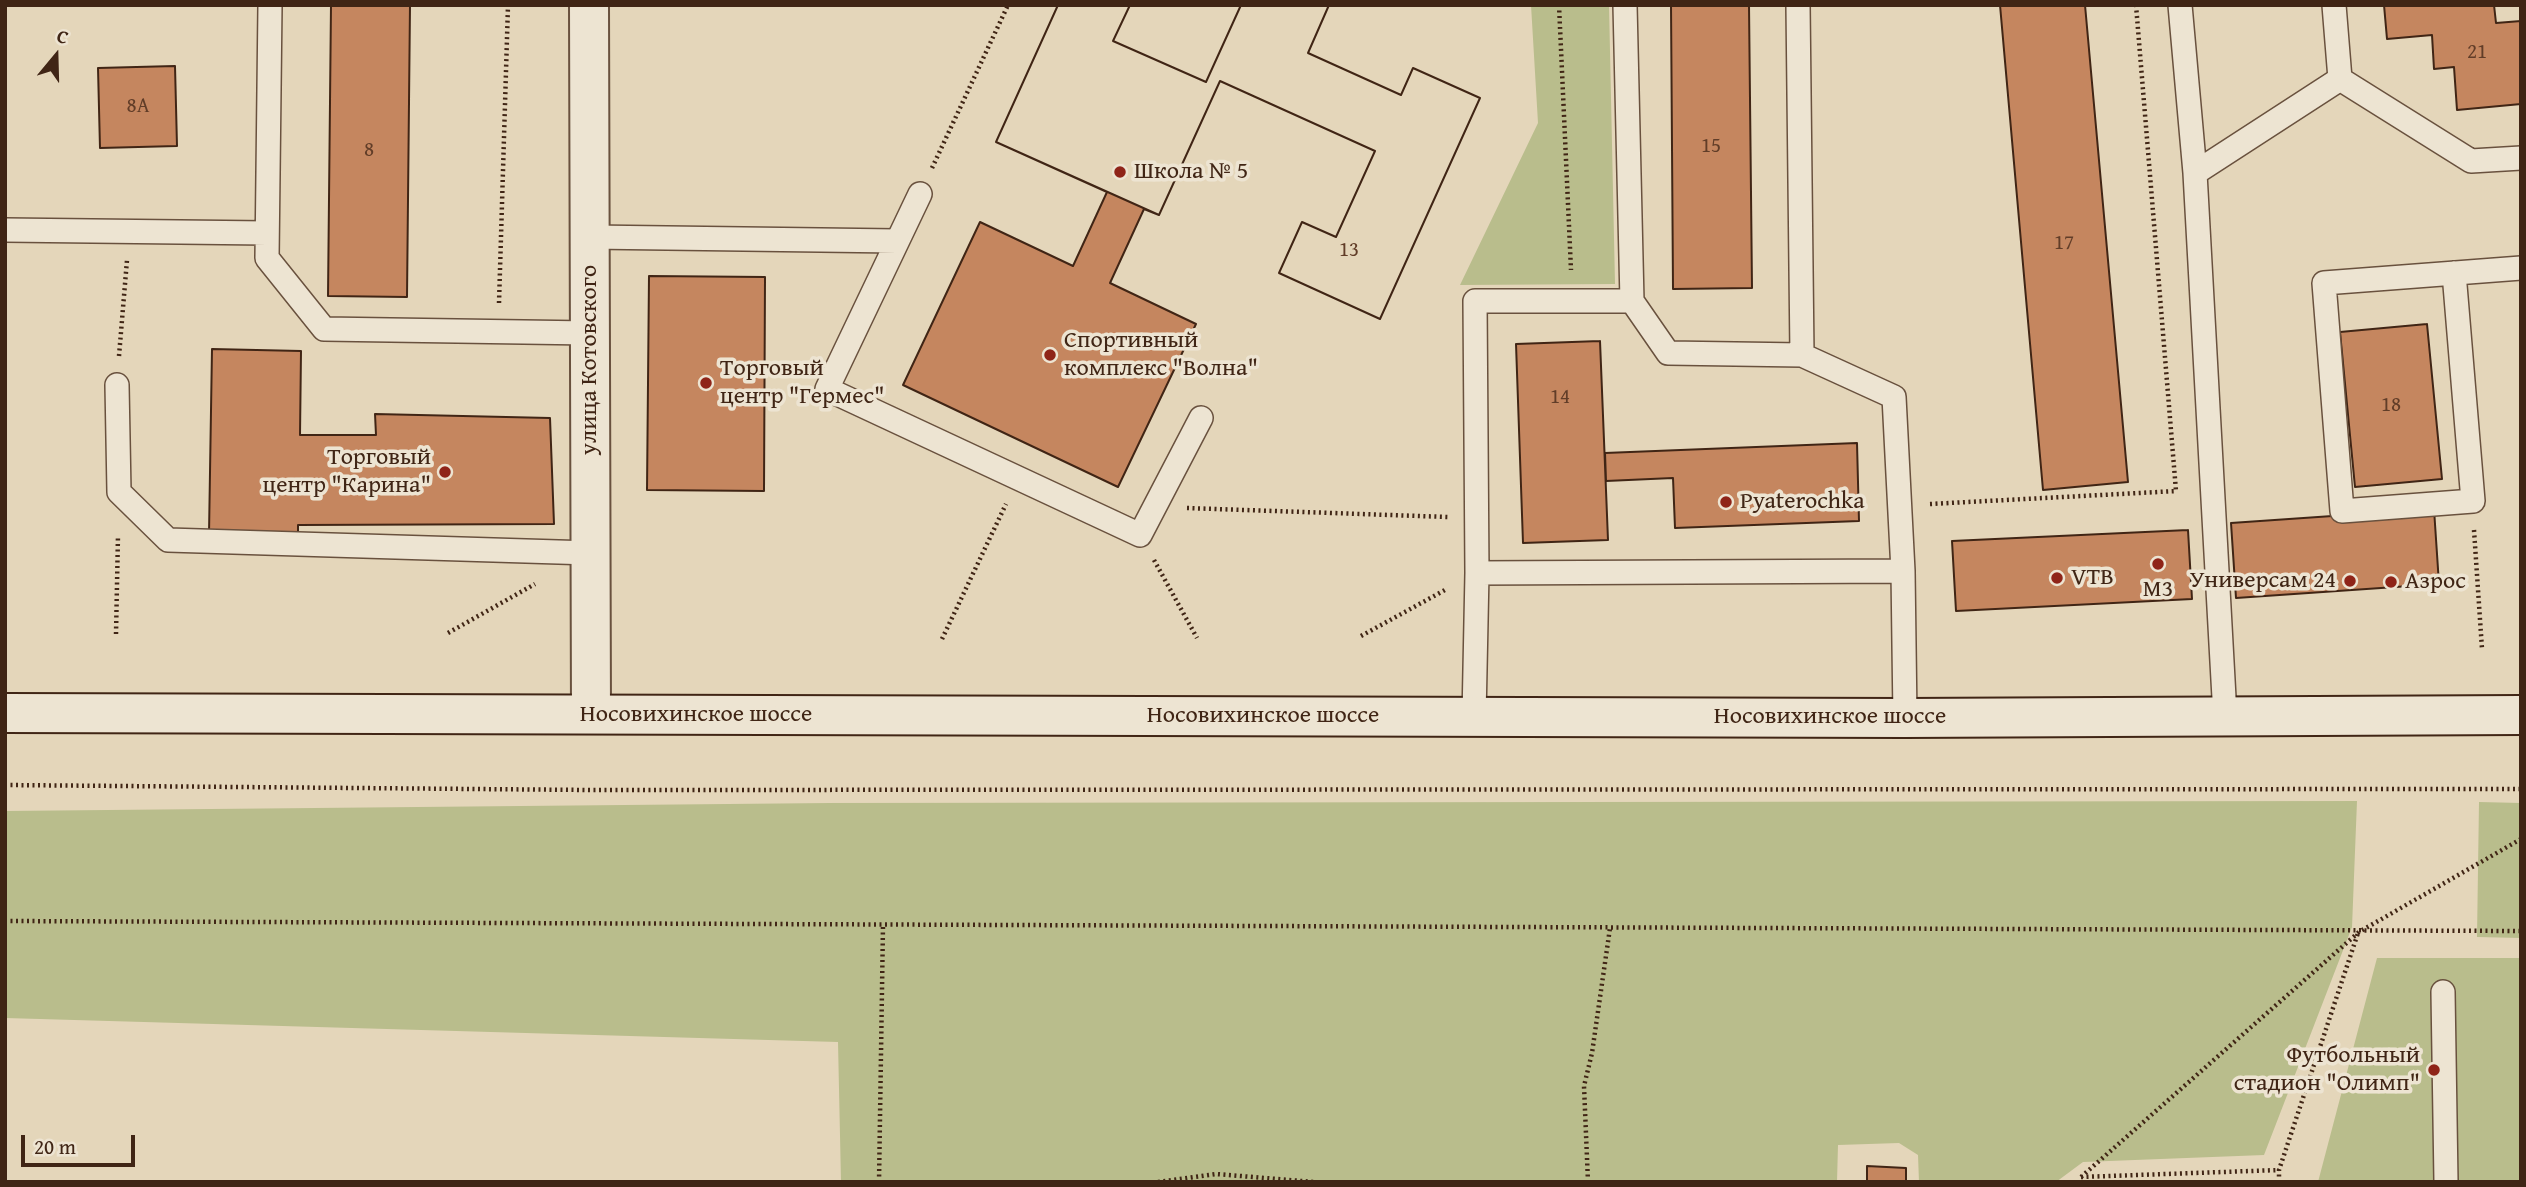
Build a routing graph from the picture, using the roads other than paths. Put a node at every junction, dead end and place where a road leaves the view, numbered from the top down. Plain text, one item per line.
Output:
1 (271, 5) edge
2 (589, 5) edge
3 (1625, 5) edge
4 (1798, 5) edge
5 (2180, 5) edge
6 (2334, 5) edge
7 (2340, 79) junction
8 (2521, 158) edge
9 (2195, 173) junction
10 (920, 194) road end
11 (5, 230) edge
12 (267, 233) junction
13 (590, 237) junction
14 (897, 240) junction
15 (2521, 268) edge
16 (2454, 273) junction
17 (1632, 301) junction
18 (590, 333) junction
19 (1802, 355) junction
20 (117, 385) road end
21 (1200, 418) dead end
22 (591, 553) junction
23 (1903, 571) junction
24 (1476, 573) junction
25 (5, 713) edge
26 (592, 714) junction
27 (2521, 715) edge
28 (2225, 716) junction
29 (1474, 717) junction
30 (1905, 718) junction
31 (2443, 992) dead end
32 (2446, 1182) edge

1 - 12 lane
2 - 13 main road, улица Котовского
3 - 17 lane
4 - 19 lane
5 - 9 lane
6 - 7 lane
7 - 8 lane
7 - 9 lane
9 - 28 lane
10 - 14 lane
11 - 12 lane
12 - 18 lane
13 - 14 lane
13 - 18 main road, улица Котовского
14 - 21 lane
15 - 16 lane
16 - 16 lane
17 - 19 lane
17 - 24 lane
18 - 22 main road, улица Котовского
19 - 23 lane
20 - 22 lane
22 - 26 main road, улица Котовского
23 - 24 lane
23 - 30 lane
24 - 29 lane
25 - 26 main road, Носовихинское шоссе
26 - 29 main road, Носовихинское шоссе
27 - 28 main road, Носовихинское шоссе
28 - 30 main road, Носовихинское шоссе
29 - 30 main road, Носовихинское шоссе
31 - 32 lane

